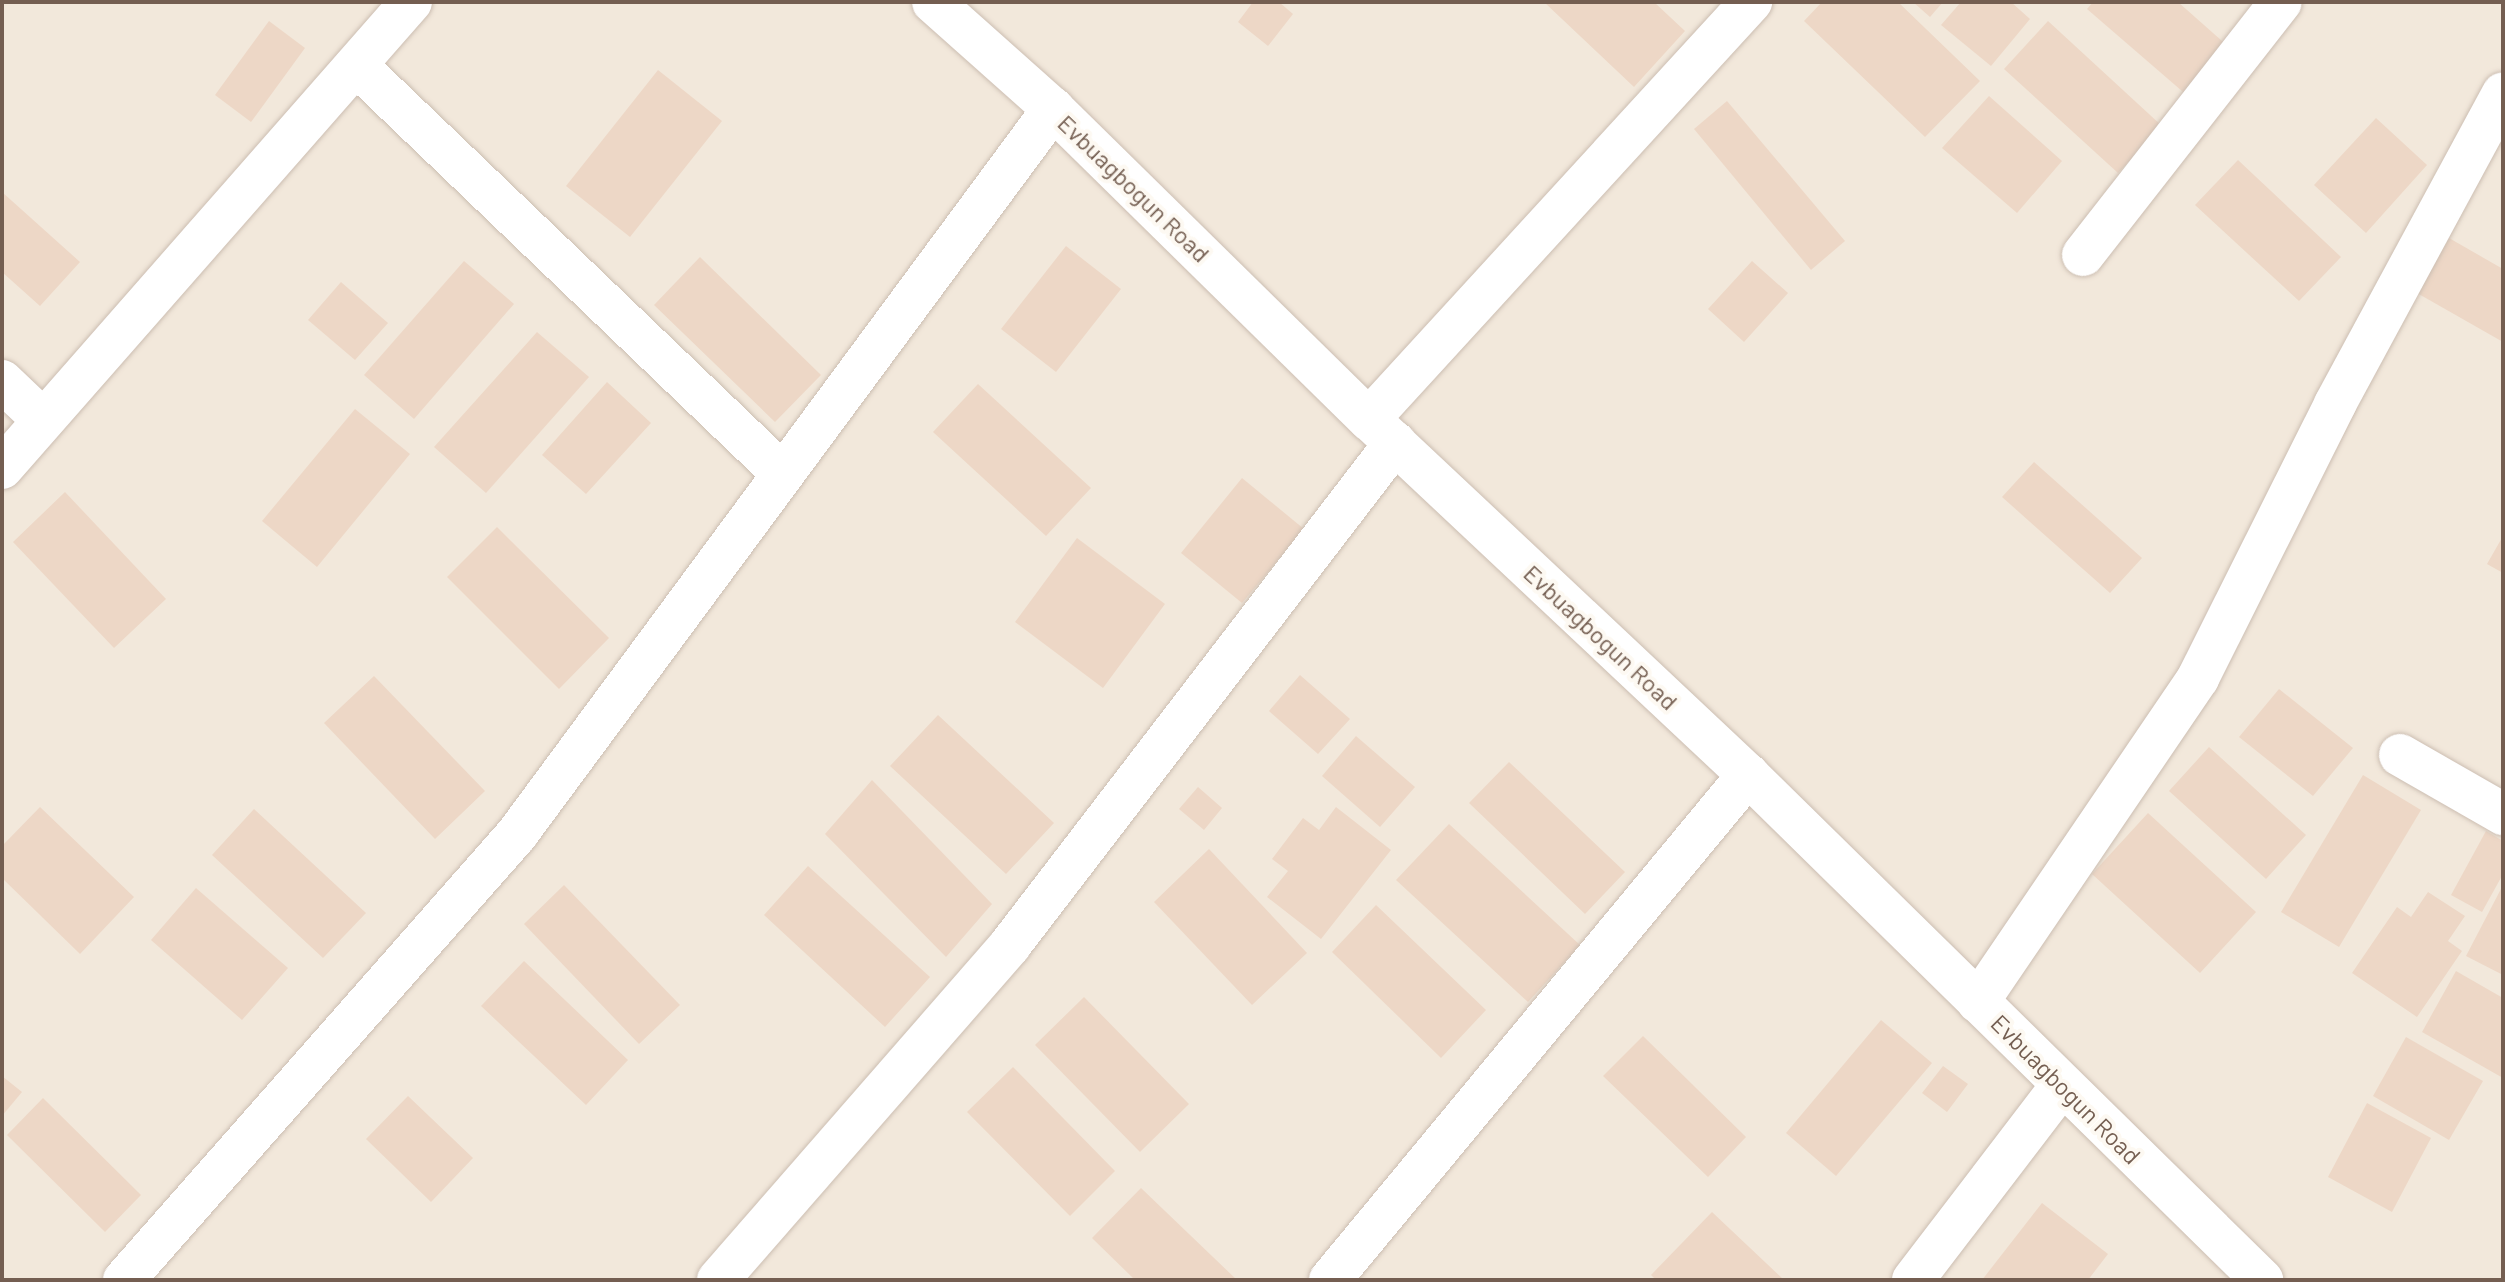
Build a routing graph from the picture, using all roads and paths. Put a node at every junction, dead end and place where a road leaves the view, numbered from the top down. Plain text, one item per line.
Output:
1 (411, 2) edge
2 (933, 2) edge
3 (1751, 2) edge
4 (2281, 2) edge
5 (356, 65) junction
6 (2503, 93) edge
7 (1053, 109) junction
8 (2083, 255) dead end
9 (2, 381) edge
10 (42, 419) junction
11 (1382, 431) junction
12 (2, 468) edge
13 (783, 474) junction
14 (2400, 755) dead end
15 (1748, 775) junction
16 (2503, 814) edge
17 (1978, 1002) junction
18 (2062, 1085) junction
19 (124, 1280) edge
20 (718, 1280) edge
21 (1330, 1280) edge
22 (1913, 1280) edge
23 (2262, 1280) edge

1 - 5 street
2 - 7 street, Evbuagbogun Road
3 - 11 street
4 - 8 street
5 - 10 street
5 - 13 street
6 - 17 street
7 - 11 street, Evbuagbogun Road
7 - 13 street
9 - 10 street
10 - 12 street
11 - 15 street, Evbuagbogun Road
11 - 20 street
13 - 19 street
14 - 16 street
15 - 17 street, Evbuagbogun Road
15 - 21 street
17 - 18 street, Evbuagbogun Road
18 - 22 street
18 - 23 street, Evbuagbogun Road

